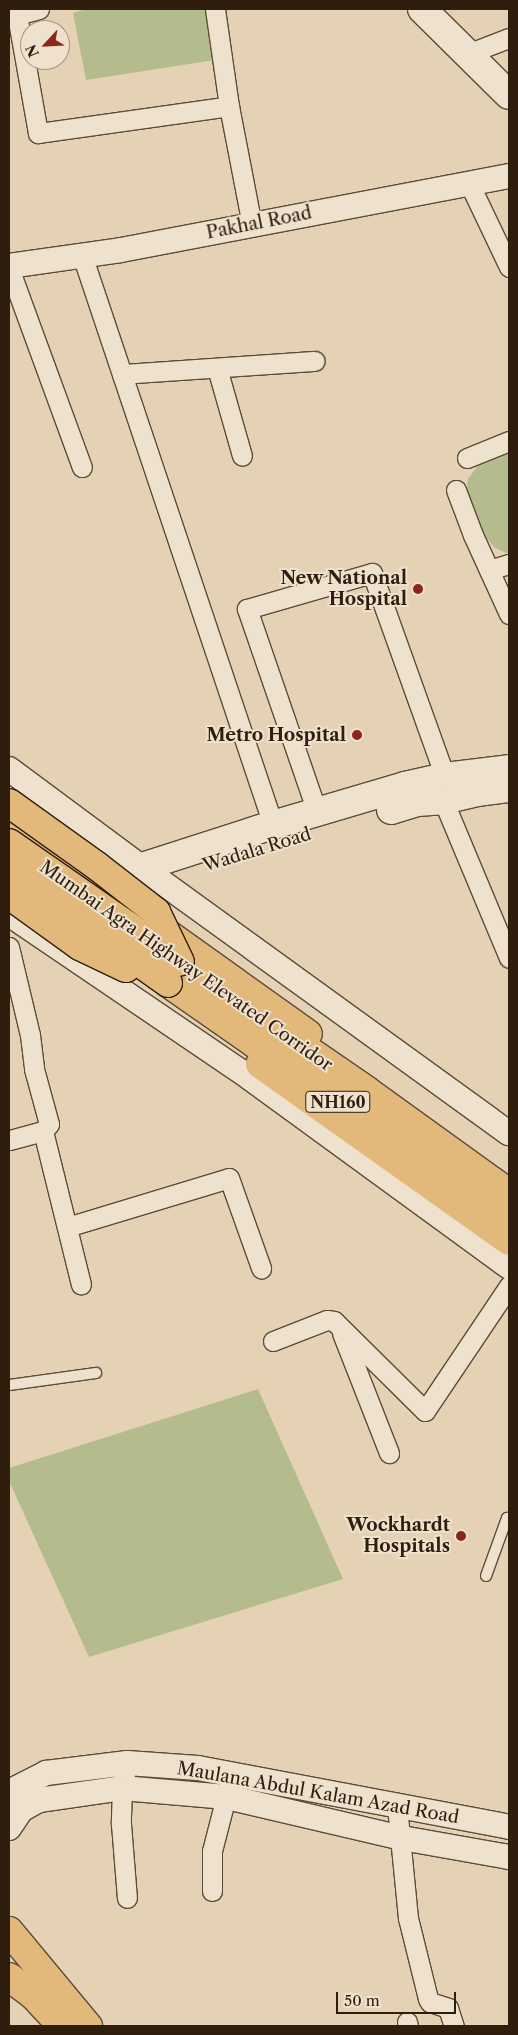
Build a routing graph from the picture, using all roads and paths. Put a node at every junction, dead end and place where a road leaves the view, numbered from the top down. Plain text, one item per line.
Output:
1 (39, 9) edge
2 (214, 9) edge
3 (422, 9) edge
4 (13, 16) edge
5 (509, 38) edge
6 (467, 54) junction
7 (509, 95) edge
8 (229, 106) junction
9 (509, 176) edge
10 (469, 184) junction
11 (252, 225) junction
12 (82, 255) junction
13 (9, 267) edge
14 (509, 267) edge
15 (315, 361) dead end
16 (217, 368) junction
17 (122, 374) junction
18 (509, 441) edge
19 (242, 456) dead end
20 (467, 458) dead end
21 (82, 467) dead end
22 (456, 490) dead end
23 (509, 564) edge
24 (489, 570) junction
25 (509, 614) edge
26 (9, 769) edge
27 (509, 769) edge
28 (509, 788) edge
29 (444, 789) junction
30 (9, 803) edge
31 (317, 812) junction
32 (9, 820) edge
33 (273, 825) junction
34 (9, 843) edge
35 (9, 870) edge
36 (150, 874) junction
37 (9, 884) edge
38 (105, 889) junction
39 (9, 896) edge
40 (21, 920) edge
41 (509, 958) edge
42 (174, 972) junction
43 (43, 1131) junction
44 (509, 1133) edge
45 (9, 1140) edge
46 (509, 1178) edge
47 (509, 1193) edge
48 (509, 1221) edge
49 (67, 1227) junction
50 (509, 1241) edge
51 (509, 1267) edge
52 (261, 1268) dead end
53 (81, 1284) dead end
54 (509, 1286) edge
55 (340, 1327) junction
56 (272, 1341) dead end
57 (96, 1372) dead end
58 (9, 1385) edge
59 (389, 1453) dead end
60 (509, 1518) edge
61 (486, 1576) dead end
62 (127, 1763) junction
63 (229, 1786) junction
64 (122, 1788) junction
65 (9, 1791) edge
66 (398, 1806) junction
67 (509, 1827) edge
68 (9, 1828) edge
69 (402, 1838) junction
70 (509, 1857) edge
71 (212, 1891) dead end
72 (127, 1898) dead end
73 (9, 1931) edge
74 (9, 1977) edge
75 (62, 2026) edge
76 (88, 2026) edge
77 (454, 2026) edge

1 - 4 street
2 - 8 street
3 - 6 main road
4 - 8 street
5 - 6 street
6 - 7 main road
8 - 11 street
9 - 10 street, Pakhal Road
10 - 11 street, Pakhal Road
10 - 14 street
11 - 12 street, Pakhal Road
12 - 13 street, Pakhal Road
12 - 17 street
13 - 21 street
15 - 16 street
16 - 17 street
16 - 19 street
17 - 33 street
18 - 20 street
22 - 24 street
23 - 24 street
24 - 25 street
26 - 36 street
27 - 29 main road, Wadala Road
28 - 29 main road, Wadala Road
29 - 31 main road, Wadala Road
29 - 31 street
29 - 36 main road, Wadala Road
29 - 41 street
30 - 42 main road, bridge
31 - 33 main road, Wadala Road
32 - 38 main road
33 - 36 main road, Wadala Road
34 - 42 main road, Mumbai Agra Highway Elevated Corridor, bridge
35 - 42 main road, Mumbai Agra Highway Elevated Corridor, bridge
36 - 38 main road
36 - 44 street
37 - 40 main road
38 - 40 main road
38 - 46 main road
39 - 42 main road, bridge
40 - 43 street
40 - 50 main road
40 - 51 street
42 - 47 main road, Mumbai Agra Highway Elevated Corridor / NH160
42 - 48 main road, Mumbai Agra Highway Elevated Corridor / NH160
43 - 45 street
43 - 49 street
49 - 52 street
49 - 53 street
54 - 55 street
55 - 56 street
55 - 59 street
57 - 58 lane
60 - 61 lane
62 - 63 street, Maulana Abdul Kalam Azad Road
62 - 64 street
62 - 65 street, Maulana Abdul Kalam Azad Road
63 - 64 street
63 - 66 street, Maulana Abdul Kalam Azad Road
63 - 69 street
63 - 71 street
64 - 68 street
64 - 72 street
66 - 67 street, Maulana Abdul Kalam Azad Road
66 - 69 street
69 - 70 street
69 - 77 street
73 - 76 main road
74 - 75 main road

